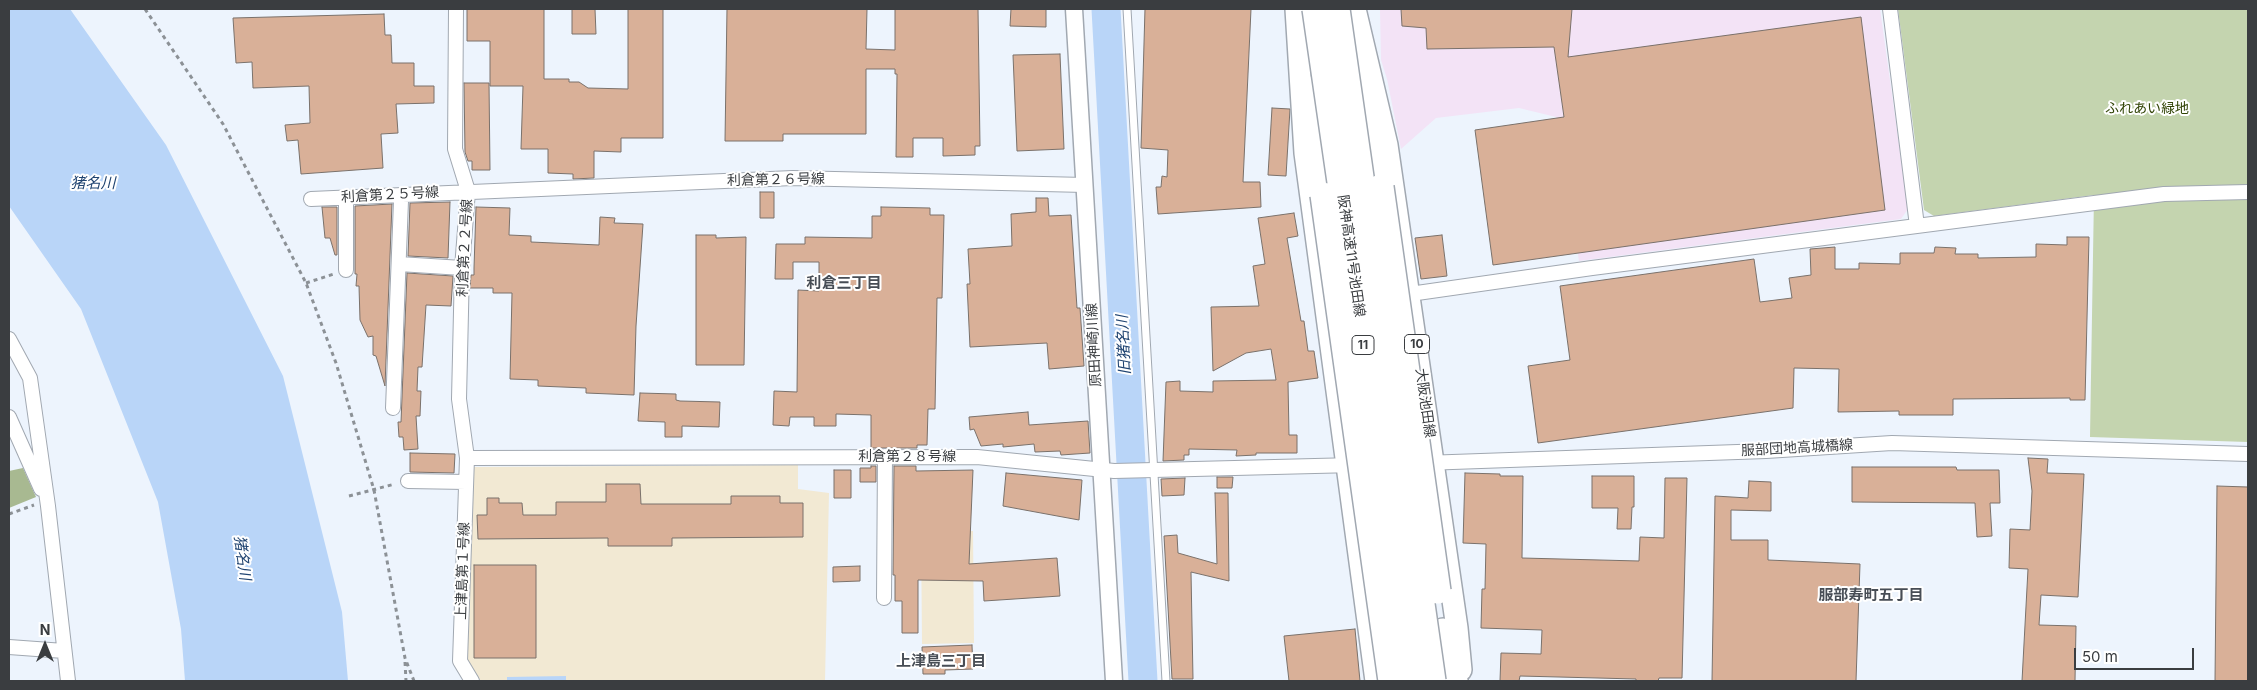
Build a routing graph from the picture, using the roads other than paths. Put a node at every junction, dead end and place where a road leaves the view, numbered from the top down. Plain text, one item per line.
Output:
1 (456, 9) edge
2 (1074, 9) edge
3 (1127, 9) edge
4 (1296, 9) edge
5 (1309, 9) edge
6 (1315, 9) edge
7 (1337, 9) edge
8 (1343, 9) edge
9 (1355, 9) edge
10 (1890, 9) edge
11 (1085, 186) junction
12 (468, 191) junction
13 (2248, 192) edge
14 (346, 197) junction
15 (311, 199) dead end
16 (401, 201) dead end
17 (1917, 226) junction
18 (399, 264) junction
19 (462, 268) junction
20 (346, 270) road end
21 (1410, 294) junction
22 (9, 339) edge
23 (393, 408) dead end
24 (9, 417) edge
25 (2248, 454) edge
26 (885, 456) junction
27 (467, 458) junction
28 (1434, 462) junction
29 (1347, 466) junction
30 (1149, 469) junction
31 (1108, 470) junction
32 (408, 481) road end
33 (466, 482) junction
34 (47, 503) junction
35 (884, 598) dead end
36 (9, 647) edge
37 (64, 651) junction
38 (68, 681) edge
39 (472, 681) edge
40 (1114, 681) edge
41 (1166, 681) edge
42 (1376, 681) edge
43 (1391, 681) edge
44 (1412, 681) edge
45 (1433, 681) edge
46 (1455, 681) edge
47 (1462, 681) edge

1 - 12 street, 利倉第２２号線
2 - 11 street, 原田神崎川線
3 - 30 lane
4 - 29 main road
5 - 43 highway, bridge
6 - 44 highway, 阪神高速11号池田線 / 11, bridge
7 - 45 highway, 阪神高速11号池田線 / 11, bridge
8 - 46 highway, bridge
9 - 21 main road, 大阪池田線 / 10
10 - 17 street
11 - 12 street, 利倉第２６号線
11 - 31 street, 原田神崎川線
12 - 14 street, 利倉第２５号線
12 - 19 street, 利倉第２２号線
13 - 17 street
14 - 15 street, 利倉第２５号線
14 - 20 street
16 - 18 street
17 - 21 street
18 - 19 street
18 - 23 street
19 - 27 street, 利倉第２２号線
21 - 28 main road, 大阪池田線 / 10
22 - 34 street
24 - 34 street
25 - 28 street, 服部団地高城橋線
26 - 27 street, 利倉第２８号線
26 - 31 street, 利倉第２８号線
26 - 35 street
27 - 33 street, 上津島第１号線
28 - 29 street, 服部団地高城橋線
28 - 47 main road, 大阪池田線 / 10
29 - 30 street, 利倉第２８号線
29 - 42 main road
30 - 31 street, 利倉第２８号線
30 - 41 lane
31 - 40 street, 原田神崎川線
32 - 33 street
33 - 39 street, 上津島第１号線
34 - 37 street
36 - 37 street
37 - 38 street

